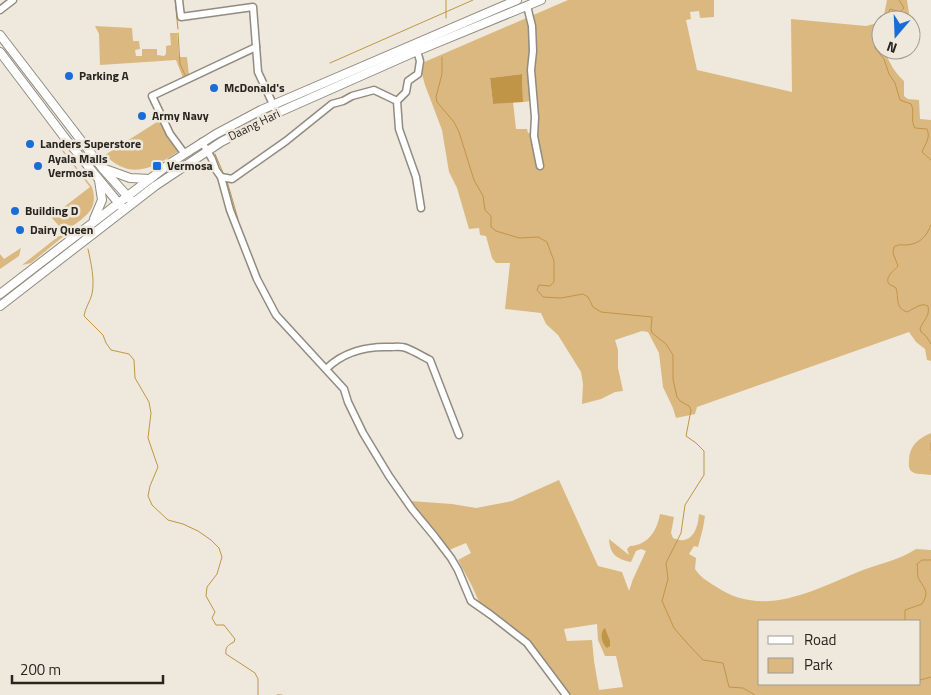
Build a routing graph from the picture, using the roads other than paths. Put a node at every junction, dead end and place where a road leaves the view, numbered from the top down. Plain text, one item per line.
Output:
1 (13, 0) edge
2 (179, 0) edge
3 (517, 0) edge
4 (541, 0) edge
5 (527, 6) junction
6 (0, 10) edge
7 (0, 35) edge
8 (256, 47) junction
9 (0, 52) edge
10 (417, 52) junction
11 (398, 101) junction
12 (273, 105) junction
13 (277, 113) junction
14 (202, 142) junction
15 (207, 150) junction
16 (184, 153) junction
17 (540, 166) dead end
18 (103, 168) junction
19 (221, 177) junction
20 (98, 178) junction
21 (150, 179) junction
22 (127, 196) junction
23 (118, 202) junction
24 (133, 203) junction
25 (421, 208) dead end
26 (124, 210) junction
27 (94, 220) junction
28 (0, 294) edge
29 (0, 306) edge
30 (326, 369) junction
31 (460, 435) dead end
32 (566, 695) edge

1 - 6 street
2 - 8 street
3 - 12 main road, Daang Hari
4 - 5 main road, Daang Hari
5 - 10 main road, Daang Hari
5 - 17 street
7 - 18 main road
8 - 12 street
8 - 16 street
9 - 20 main road
10 - 11 street
10 - 13 main road, Daang Hari
11 - 19 street
11 - 25 street
12 - 13 street
12 - 14 main road, Daang Hari
13 - 15 main road, Daang Hari
14 - 15 street
14 - 16 main road, Daang Hari
15 - 19 street
15 - 24 main road, Daang Hari
16 - 21 main road, Daang Hari
18 - 21 main road
18 - 22 main road
19 - 30 street
20 - 23 main road
20 - 27 main road
21 - 22 main road, Daang Hari
22 - 23 main road, Daang Hari
22 - 24 main road
23 - 26 main road
23 - 27 main road, Daang Hari
24 - 26 main road, Daang Hari
26 - 29 main road, Daang Hari
27 - 28 main road, Daang Hari
30 - 31 street
30 - 32 street

